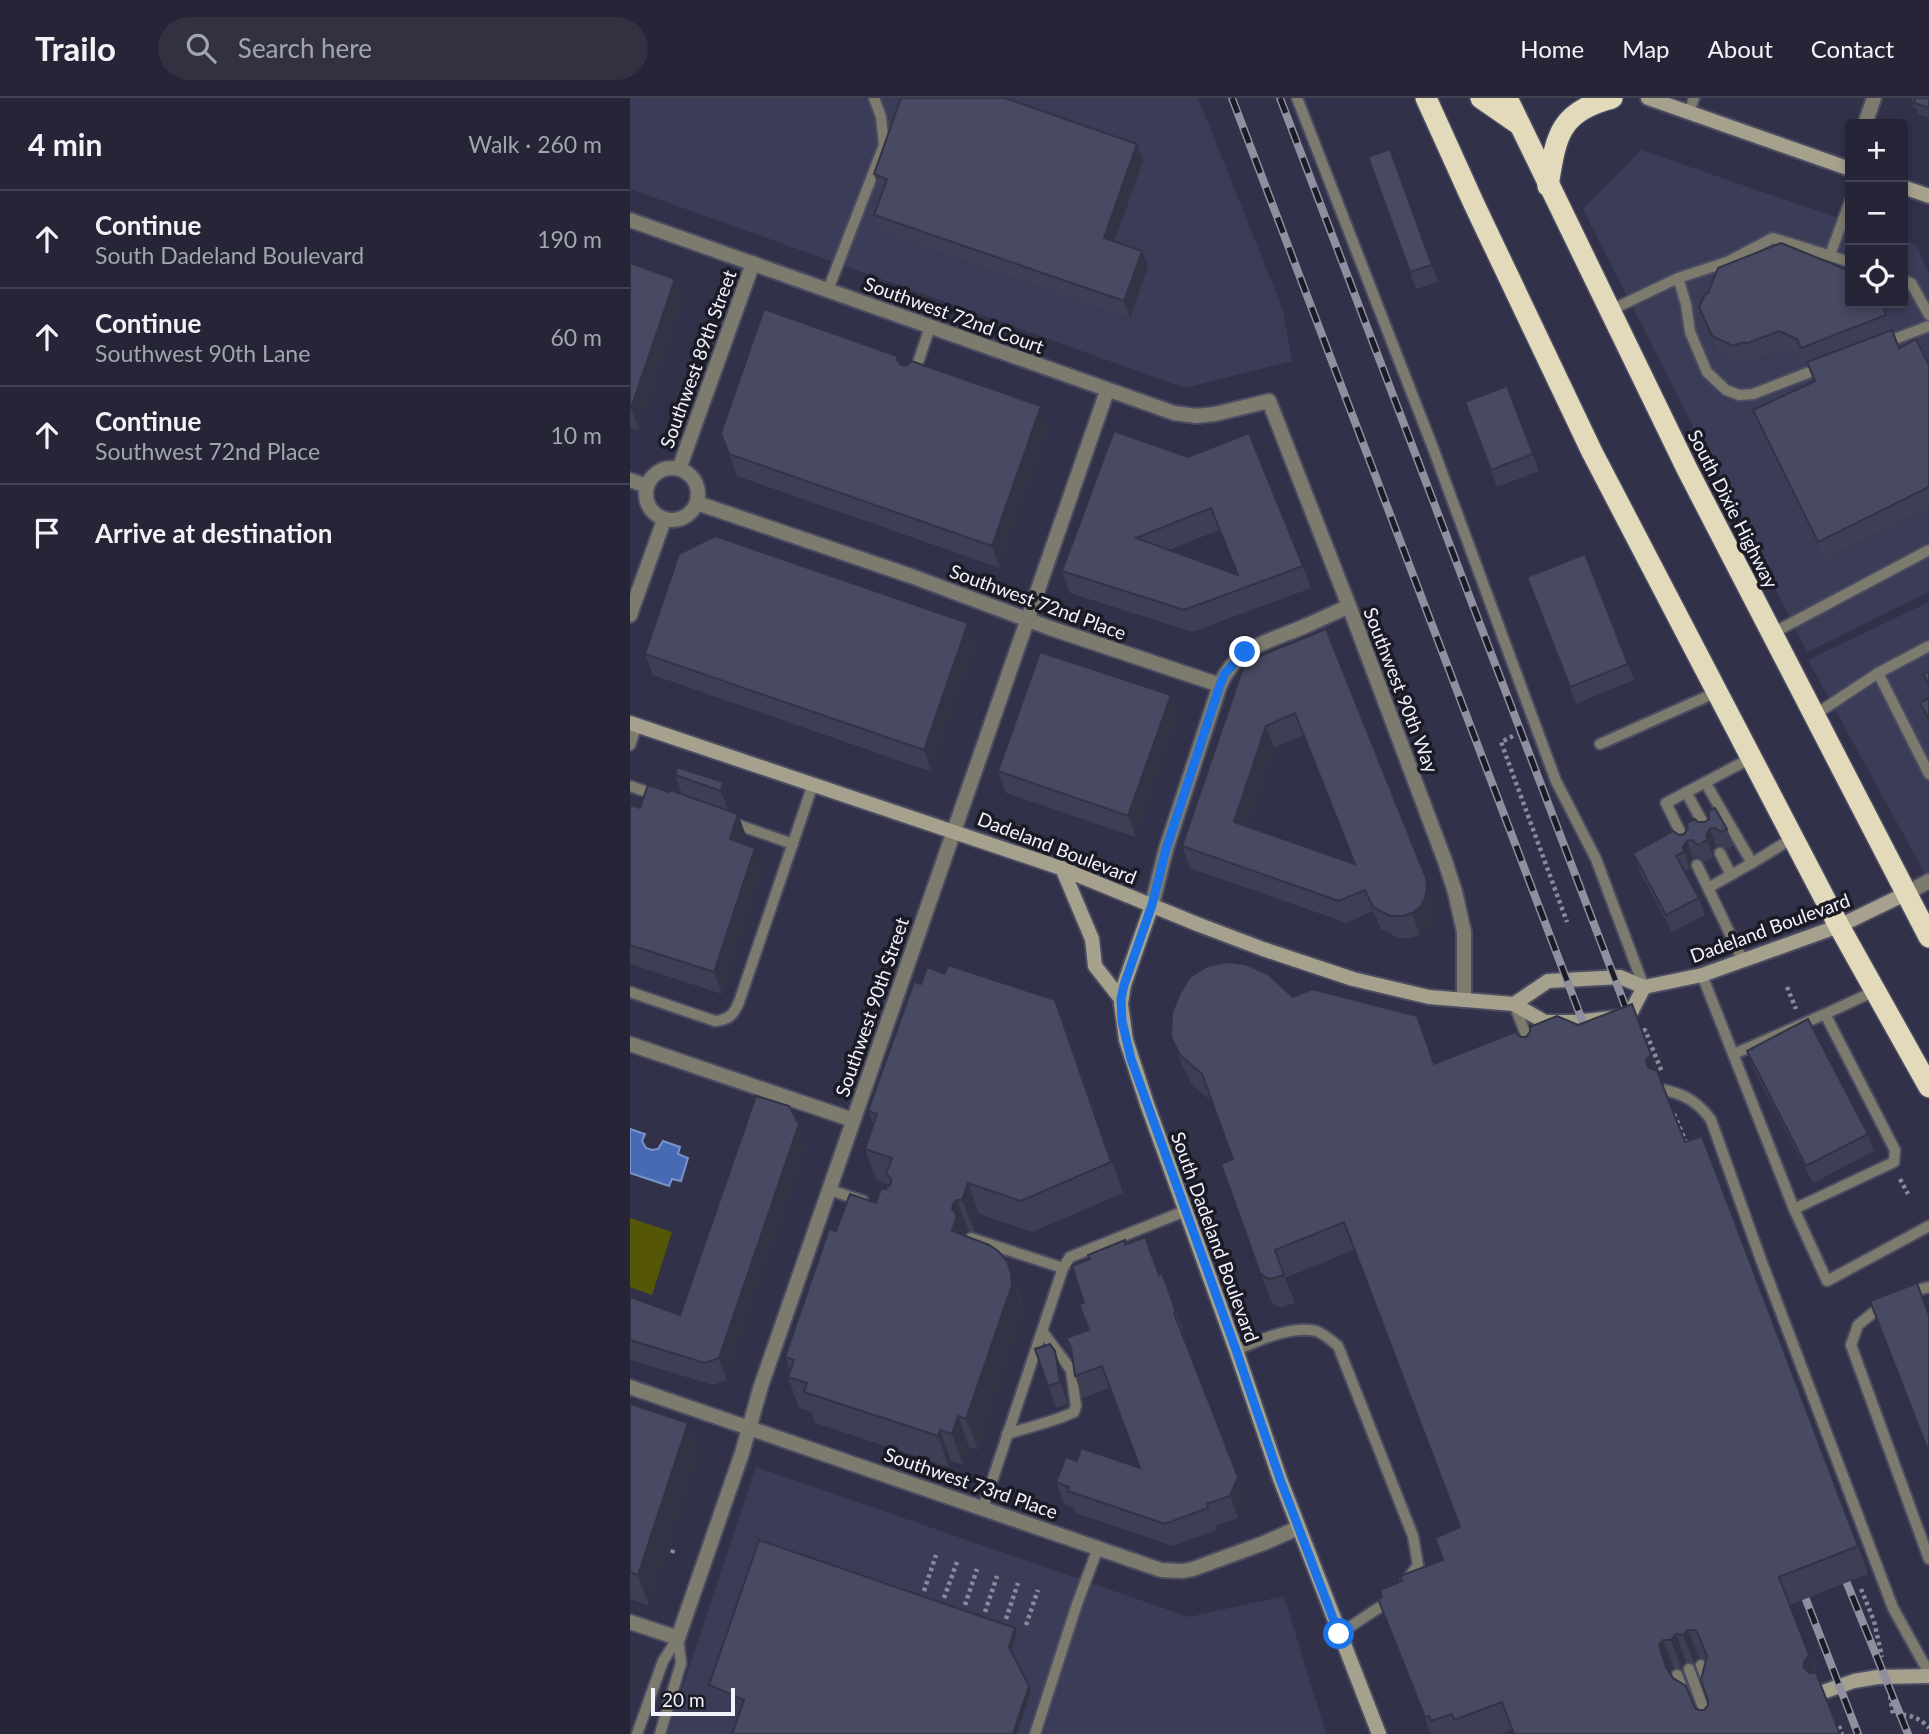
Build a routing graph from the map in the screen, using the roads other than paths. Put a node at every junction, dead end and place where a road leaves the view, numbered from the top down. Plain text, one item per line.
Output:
1 (874, 98) edge
2 (1297, 98) edge
3 (1426, 98) edge
4 (1480, 98) edge
5 (1507, 98) edge
6 (1612, 98) edge
7 (1648, 98) edge
8 (1695, 98) edge
9 (1874, 98) edge
10 (1689, 113) junction
11 (1866, 119) edge
12 (1521, 127) junction
13 (1845, 166) edge
14 (1548, 186) junction
15 (1908, 189) edge
16 (1929, 196) edge
17 (1845, 214) edge
18 (630, 220) edge
19 (1830, 255) junction
20 (1845, 260) edge
21 (753, 263) junction
22 (1678, 278) junction
23 (1908, 282) edge
24 (828, 290) junction
25 (1609, 311) junction
26 (1929, 315) edge
27 (1929, 326) edge
28 (930, 327) junction
29 (1879, 345) edge
30 (1828, 365) edge
31 (912, 380) edge
32 (1107, 391) junction
33 (1269, 401) joint
34 (679, 469) junction
35 (630, 480) edge
36 (647, 486) junction
37 (697, 503) junction
38 (664, 520) junction
39 (1929, 550) edge
40 (1349, 606) junction
41 (630, 615) edge
42 (1026, 619) junction
43 (1772, 634) junction
44 (1929, 646) edge
45 (1878, 673) junction
46 (1220, 685) junction
47 (1717, 692) junction
48 (1813, 716) junction
49 (633, 724) edge
50 (1600, 744) dead end
51 (630, 745) edge
52 (1751, 758) junction
53 (1929, 774) edge
54 (1705, 782) junction
55 (813, 784) junction
56 (630, 786) edge
57 (1686, 792) junction
58 (666, 799) edge
59 (715, 816) edge
60 (953, 830) junction
61 (1708, 832) edge
62 (1793, 838) junction
63 (793, 844) junction
64 (1686, 844) edge
65 (1720, 853) edge
66 (1752, 863) junction
67 (1698, 865) edge
68 (1062, 868) junction
69 (1731, 874) junction
70 (1929, 881) edge
71 (1708, 888) junction
72 (1905, 894) junction
73 (1152, 905) junction
74 (1839, 926) junction
75 (1929, 937) edge
76 (1743, 961) junction
77 (1702, 975) junction
78 (1644, 987) junction
79 (630, 992) edge
80 (1875, 992) junction
81 (1121, 999) junction
82 (1464, 1000) junction
83 (1514, 1004) junction
84 (1825, 1014) junction
85 (630, 1044) edge
86 (1734, 1054) junction
87 (1533, 1058) edge
88 (1664, 1085) edge
89 (1929, 1087) edge
90 (853, 1121) junction
91 (830, 1190) junction
92 (869, 1203) edge
93 (1794, 1209) junction
94 (1185, 1211) junction
95 (1929, 1226) edge
96 (971, 1238) edge
97 (1063, 1268) junction
98 (1929, 1287) edge
99 (1042, 1331) junction
100 (1236, 1350) junction
101 (630, 1387) edge
102 (750, 1428) junction
103 (1007, 1434) junction
104 (983, 1508) junction
105 (1298, 1528) junction
106 (1098, 1548) junction
107 (1929, 1559) edge
108 (630, 1622) edge
109 (1339, 1634) junction
110 (678, 1638) junction
111 (1701, 1665) edge
112 (1689, 1670) dead end
113 (1677, 1675) dead end
114 (1929, 1675) edge
115 (1823, 1692) edge
116 (1703, 1708) junction
117 (1712, 1731) edge
118 (638, 1734) edge
119 (660, 1734) edge
120 (1035, 1734) edge
121 (1379, 1734) edge

1 - 24 lane
2 - 78 lane
3 - 47 highway
4 - 12 highway
5 - 12 highway, South Dixie Highway
6 - 14 highway
7 - 10 street
8 - 10 lane
9 - 11 street
10 - 13 street
12 - 14 highway, South Dixie Highway
14 - 25 highway, South Dixie Highway
15 - 16 street
17 - 19 lane
18 - 21 street, Southwest 72nd Court
19 - 20 lane
19 - 22 lane
21 - 24 street, Southwest 72nd Court
21 - 34 street, Southwest 89th Street
22 - 25 lane
22 - 30 lane
23 - 26 lane
24 - 28 street, Southwest 72nd Court
25 - 43 highway, South Dixie Highway
27 - 29 lane
28 - 31 lane
28 - 32 street, Southwest 72nd Court
32 - 33 street, Southwest 72nd Court
32 - 42 street, Southwest 90th Street
33 - 40 street, Southwest 90th Way
34 - 36 street
34 - 37 street
35 - 36 street
36 - 38 street
37 - 38 street
37 - 42 street, Southwest 72nd Place
38 - 41 street
39 - 43 lane
40 - 46 street
40 - 82 street, Southwest 90th Way
42 - 46 street, Southwest 72nd Place
42 - 60 street, Southwest 90th Street
43 - 48 highway, South Dixie Highway
44 - 45 lane
45 - 48 lane
45 - 53 lane
46 - 73 street
47 - 50 lane
47 - 52 highway
48 - 72 highway, South Dixie Highway
49 - 51 lane
49 - 55 street, Dadeland Boulevard
52 - 54 lane
52 - 62 highway
54 - 57 lane
54 - 66 lane
55 - 60 street, Dadeland Boulevard
55 - 63 lane
56 - 58 lane
57 - 61 lane
57 - 64 lane
59 - 63 lane
60 - 68 street, Dadeland Boulevard
60 - 90 street, Southwest 90th Street
62 - 66 lane
62 - 74 highway
63 - 79 lane
65 - 69 lane
66 - 69 lane
67 - 71 lane
68 - 73 street, Dadeland Boulevard
68 - 81 street
69 - 71 lane
70 - 72 street
71 - 76 lane
72 - 74 street, Dadeland Boulevard
72 - 75 highway, South Dixie Highway
73 - 81 street, South Dadeland Boulevard
73 - 82 street, Dadeland Boulevard
74 - 76 street, Dadeland Boulevard
74 - 80 highway
76 - 77 street, Dadeland Boulevard
77 - 78 street, Dadeland Boulevard
77 - 86 lane
78 - 83 street, Dadeland Boulevard
78 - 83 street, Dadeland Boulevard
80 - 84 lane
80 - 89 highway
81 - 94 street, South Dadeland Boulevard
82 - 83 street, Dadeland Boulevard
83 - 87 lane
84 - 86 lane
84 - 93 lane
85 - 90 street
86 - 93 lane
88 - 114 lane
90 - 91 street, Southwest 90th Street
91 - 92 lane
91 - 102 street, Southwest 90th Street
93 - 95 lane
94 - 97 lane
94 - 100 street, South Dadeland Boulevard
96 - 97 lane
97 - 99 lane
98 - 107 lane
99 - 103 lane
99 - 103 lane
100 - 105 street, South Dadeland Boulevard
100 - 109 lane
101 - 102 street, Southwest 73rd Place
102 - 104 street, Southwest 73rd Place
102 - 110 street, Southwest 90th Street
103 - 104 lane
104 - 106 street, Southwest 73rd Place
105 - 106 street, Southwest 73rd Place
105 - 109 street, South Dadeland Boulevard
106 - 120 lane
108 - 110 street
109 - 121 street, South Dadeland Boulevard
110 - 118 lane
110 - 119 lane
111 - 116 lane
112 - 116 lane
113 - 116 lane
114 - 115 street
116 - 117 lane

